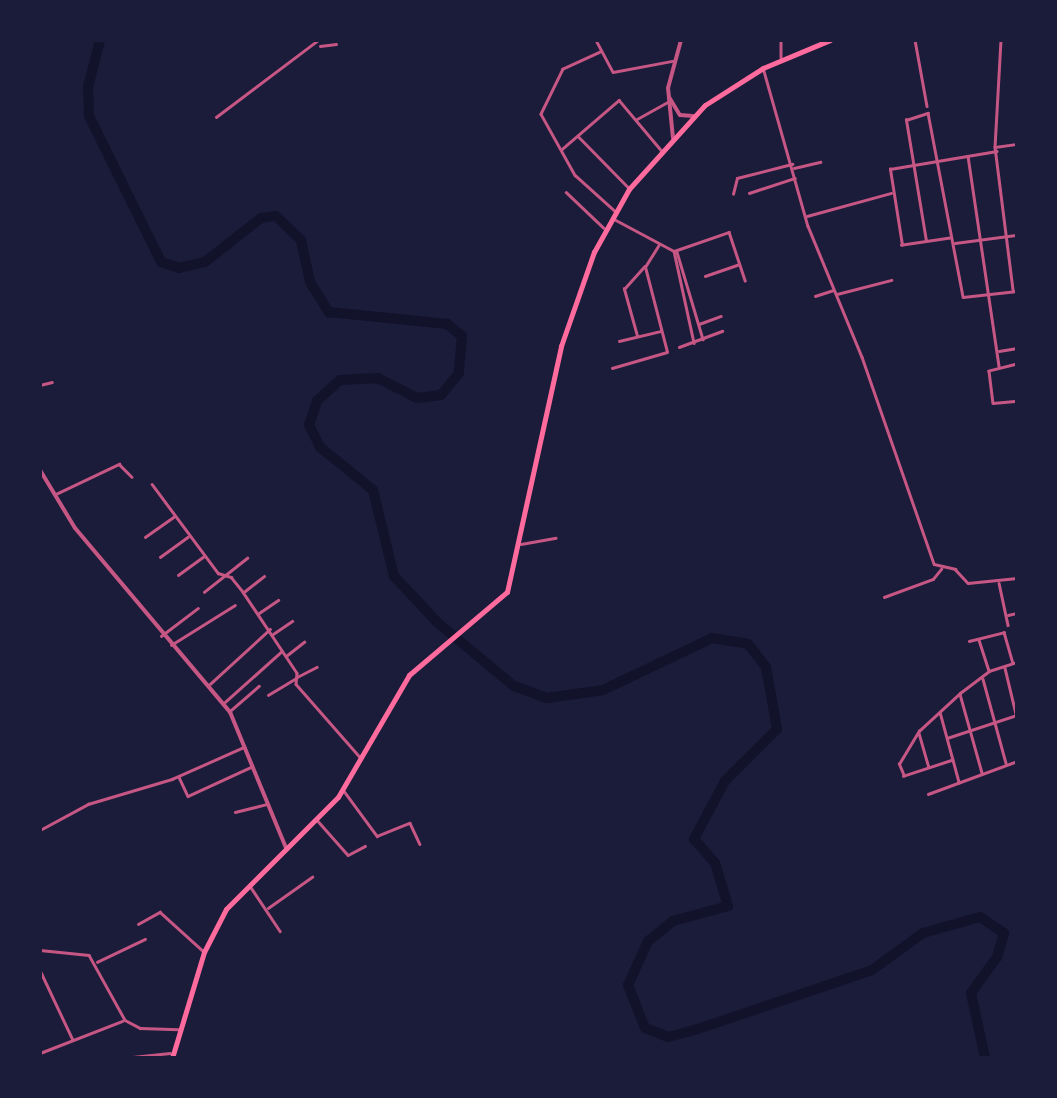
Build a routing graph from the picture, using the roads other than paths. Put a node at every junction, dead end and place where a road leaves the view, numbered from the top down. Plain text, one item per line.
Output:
1 (596, 40) edge
2 (681, 40) edge
3 (780, 40) edge
4 (830, 40) edge
5 (915, 40) edge
6 (1001, 40) edge
7 (821, 41) edge
8 (318, 43) edge
9 (336, 44) dead end
10 (600, 52) junction
11 (782, 58) junction
12 (672, 61) junction
13 (763, 68) junction
14 (669, 101) junction
15 (926, 106) dead end
16 (693, 116) junction
17 (216, 117) dead end
18 (636, 120) junction
19 (576, 134) junction
20 (674, 138) junction
21 (1017, 144) edge
22 (996, 149) junction
23 (560, 151) junction
24 (662, 151) junction
25 (968, 154) junction
26 (941, 158) junction
27 (820, 162) dead end
28 (914, 163) junction
29 (794, 166) junction
30 (797, 178) junction
31 (629, 188) junction
32 (566, 192) dead end
33 (893, 192) junction
34 (749, 193) dead end
35 (734, 194) dead end
36 (613, 214) junction
37 (805, 216) junction
38 (605, 229) junction
39 (1017, 235) edge
40 (1005, 236) junction
41 (952, 237) junction
42 (978, 240) junction
43 (926, 242) junction
44 (659, 244) junction
45 (953, 244) junction
46 (675, 251) junction
47 (739, 264) junction
48 (645, 267) junction
49 (706, 276) dead end
50 (744, 280) dead end
51 (891, 280) dead end
52 (835, 292) junction
53 (1016, 292) edge
54 (988, 295) junction
55 (815, 296) dead end
56 (721, 316) dead end
57 (697, 325) junction
58 (662, 330) junction
59 (722, 331) dead end
60 (636, 336) junction
61 (619, 340) dead end
62 (703, 340) junction
63 (694, 343) junction
64 (679, 347) dead end
65 (1017, 348) edge
66 (997, 351) junction
67 (1017, 364) edge
68 (999, 367) junction
69 (612, 368) dead end
70 (52, 382) dead end
71 (40, 385) edge
72 (1017, 401) edge
73 (40, 470) edge
74 (132, 477) dead end
75 (152, 484) dead end
76 (54, 495) junction
77 (175, 516) junction
78 (190, 536) junction
79 (145, 537) dead end
80 (555, 538) dead end
81 (520, 544) junction
82 (204, 556) junction
83 (160, 557) dead end
84 (247, 558) dead end
85 (942, 568) junction
86 (178, 575) dead end
87 (226, 575) junction
88 (264, 576) dead end
89 (1017, 578) edge
90 (998, 582) junction
91 (204, 592) dead end
92 (243, 592) junction
93 (884, 597) dead end
94 (278, 600) dead end
95 (235, 605) dead end
96 (198, 608) dead end
97 (1017, 613) edge
98 (259, 614) junction
99 (1006, 616) junction
100 (292, 621) dead end
101 (1008, 624) dead end
102 (270, 629) junction
103 (274, 634) junction
104 (161, 636) junction
105 (979, 638) junction
106 (969, 641) dead end
107 (304, 642) dead end
108 (170, 645) junction
109 (283, 650) junction
110 (286, 656) junction
111 (1015, 662) edge
112 (1004, 666) junction
113 (317, 667) dead end
114 (989, 670) junction
115 (297, 677) junction
116 (982, 677) junction
117 (209, 685) junction
118 (259, 686) dead end
119 (960, 693) junction
120 (268, 694) dead end
121 (224, 703) junction
122 (940, 711) junction
123 (230, 712) junction
124 (1017, 716) edge
125 (992, 722) junction
126 (970, 729) junction
127 (919, 731) junction
128 (947, 738) junction
129 (922, 744) junction
130 (244, 747) junction
131 (905, 749) junction
132 (362, 758) junction
133 (953, 760) junction
134 (1017, 761) edge
135 (1006, 764) junction
136 (252, 766) junction
137 (929, 768) junction
138 (982, 774) junction
139 (179, 776) junction
140 (959, 782) junction
141 (343, 790) junction
142 (928, 794) dead end
143 (267, 804) junction
144 (235, 812) dead end
145 (318, 820) junction
146 (40, 830) edge
147 (420, 844) dead end
148 (366, 846) dead end
149 (286, 850) junction
150 (312, 877) dead end
151 (250, 885) junction
152 (268, 908) junction
153 (138, 924) dead end
154 (280, 931) dead end
155 (145, 939) dead end
156 (40, 950) edge
157 (204, 952) junction
158 (96, 963) junction
159 (40, 970) edge
160 (125, 1020) junction
161 (180, 1029) junction
162 (73, 1040) junction
163 (40, 1047) edge
164 (41, 1053) edge
165 (172, 1056) edge
166 (123, 1058) edge

1 - 10 street
2 - 12 street
3 - 11 street
4 - 7 main road
5 - 15 street
6 - 22 street
7 - 11 main road
8 - 9 street
8 - 17 street
10 - 12 street
10 - 23 street
11 - 13 main road
12 - 14 street
13 - 16 main road
13 - 29 street
14 - 16 street
14 - 18 street
14 - 20 street
16 - 20 main road
18 - 19 street
18 - 24 street
19 - 23 street
19 - 31 street
20 - 24 main road
21 - 22 street
22 - 25 street
22 - 40 street
23 - 36 street
24 - 31 main road
25 - 26 street
25 - 42 street
26 - 28 street
26 - 28 street
26 - 41 street
27 - 29 street
28 - 33 street
28 - 43 street
29 - 30 street
29 - 35 street
30 - 34 street
30 - 37 street
31 - 36 main road
32 - 38 street
33 - 37 street
33 - 43 street
36 - 38 main road
36 - 44 street
37 - 52 street
38 - 81 main road
39 - 40 street
40 - 42 street
40 - 53 street
41 - 43 street
41 - 45 street
42 - 45 street
42 - 54 street
44 - 46 street
44 - 48 street
45 - 54 street
46 - 47 street
46 - 57 street
46 - 63 street
47 - 49 street
47 - 50 street
48 - 58 street
48 - 60 street
51 - 52 street
52 - 55 street
52 - 85 street
53 - 54 street
54 - 66 street
56 - 57 street
57 - 62 street
58 - 60 street
58 - 69 street
59 - 62 street
60 - 61 street
62 - 63 street
63 - 64 street
65 - 66 street
66 - 68 street
67 - 68 street
68 - 72 street
70 - 71 street
73 - 76 street
74 - 76 street
75 - 77 street
76 - 104 street
77 - 78 street
77 - 79 street
78 - 82 street
78 - 83 street
80 - 81 street
81 - 132 main road
82 - 86 street
82 - 87 street
84 - 87 street
85 - 90 street
85 - 93 street
87 - 91 street
87 - 92 street
88 - 92 street
89 - 90 street
90 - 99 street
92 - 98 street
94 - 98 street
95 - 108 street
96 - 104 street
97 - 99 street
98 - 102 street
99 - 101 street
100 - 103 street
102 - 103 street
102 - 117 street
103 - 109 street
104 - 108 street
105 - 106 street
105 - 111 street
105 - 114 street
107 - 110 street
108 - 117 street
109 - 110 street
109 - 121 street
110 - 115 street
111 - 112 street
112 - 114 street
112 - 124 street
113 - 115 street
114 - 116 street
115 - 120 street
115 - 132 street
116 - 119 street
116 - 125 street
117 - 121 street
118 - 123 street
119 - 122 street
119 - 126 street
121 - 123 street
122 - 127 street
122 - 128 street
123 - 130 street
124 - 125 street
125 - 126 street
125 - 135 street
126 - 128 street
126 - 138 street
127 - 129 street
127 - 131 street
128 - 133 street
129 - 131 street
129 - 137 street
130 - 136 street
130 - 139 street
131 - 137 street
132 - 141 main road
133 - 137 street
133 - 140 street
134 - 135 street
135 - 138 street
136 - 139 street
136 - 143 street
138 - 140 street
139 - 146 street
140 - 142 street
141 - 145 main road
141 - 147 street
143 - 144 street
143 - 149 street
145 - 148 street
145 - 149 main road
149 - 151 main road
150 - 152 street
151 - 152 street
151 - 157 main road
152 - 154 street
153 - 157 street
155 - 158 street
156 - 158 street
157 - 161 main road
158 - 160 street
159 - 162 street
160 - 161 street
160 - 162 street
161 - 165 main road
162 - 164 street
163 - 164 street
165 - 166 street

